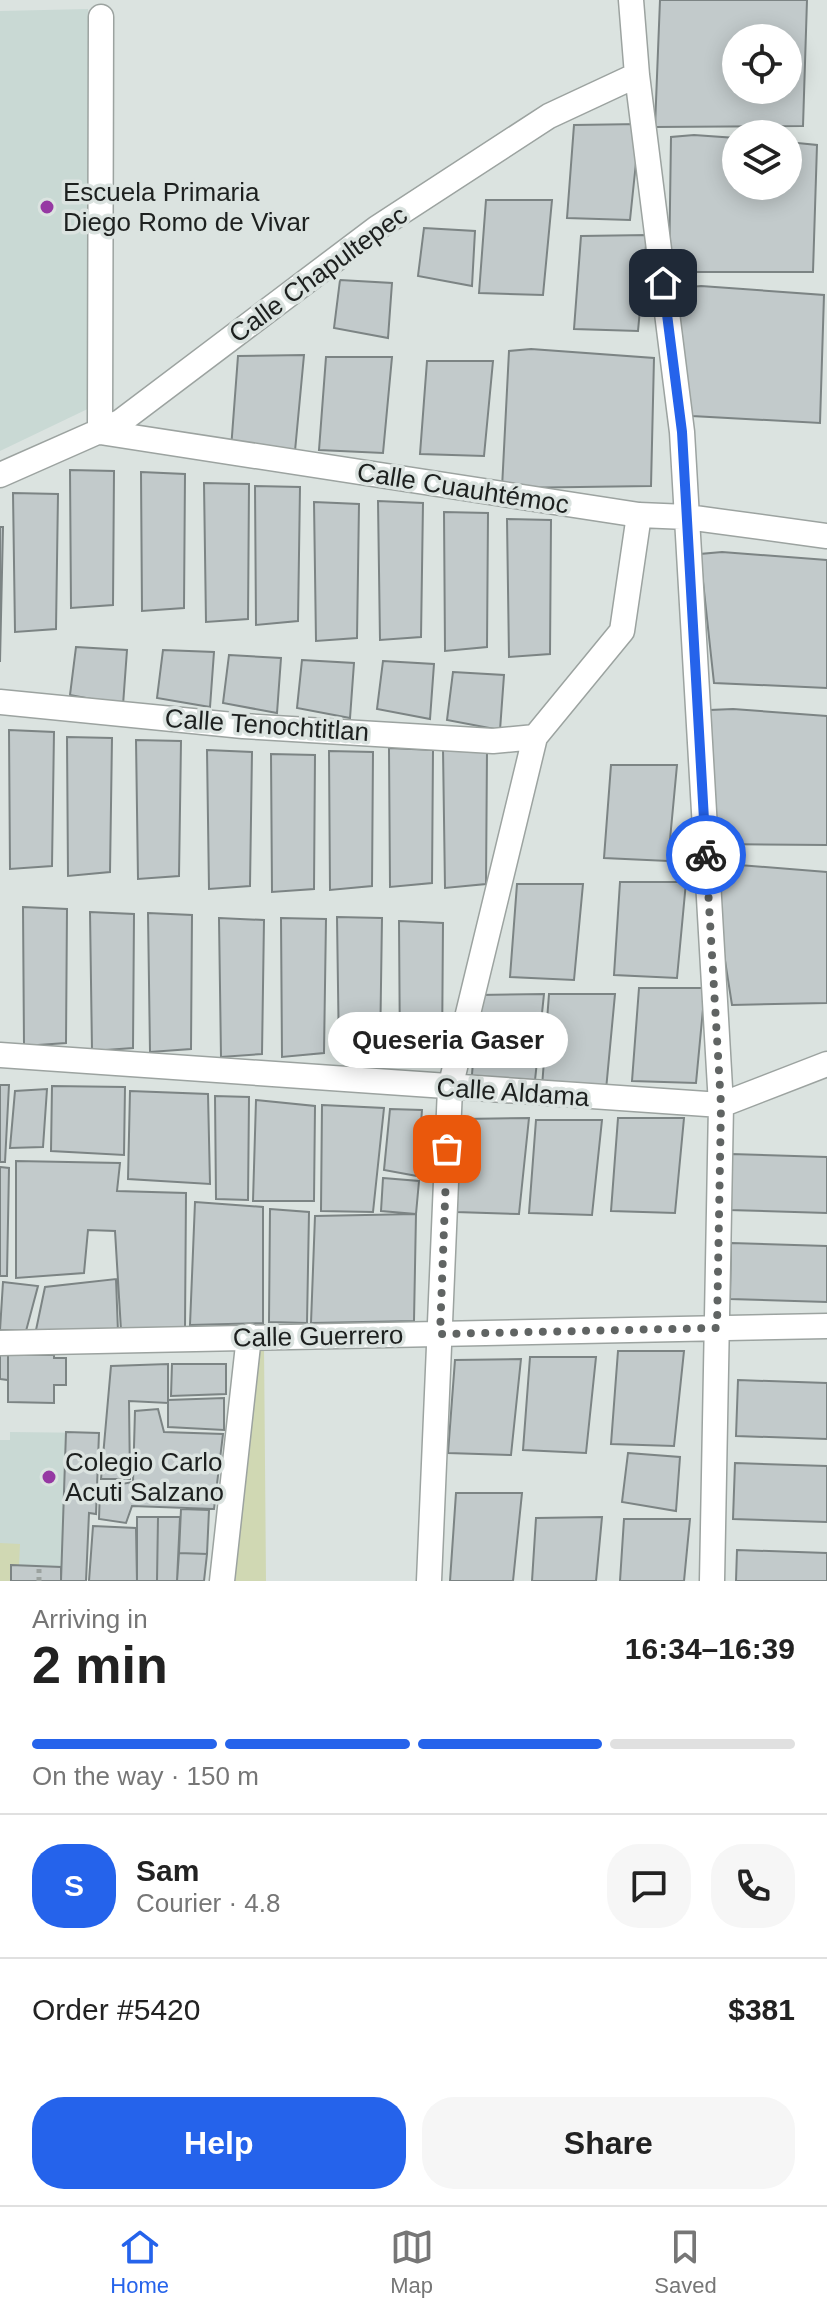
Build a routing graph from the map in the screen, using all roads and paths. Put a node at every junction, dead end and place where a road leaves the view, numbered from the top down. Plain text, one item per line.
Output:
1 (631, 0) edge
2 (101, 17) dead end
3 (637, 75) junction
4 (100, 432) junction
5 (0, 475) edge
6 (639, 515) junction
7 (687, 517) junction
8 (827, 536) edge
9 (0, 702) edge
10 (535, 737) junction
11 (0, 1055) edge
12 (827, 1064) edge
13 (450, 1088) junction
14 (721, 1105) junction
15 (827, 1326) edge
16 (717, 1328) junction
17 (440, 1334) junction
18 (249, 1336) junction
19 (0, 1343) edge
20 (39, 1566) dead end
21 (39, 1581) edge
22 (222, 1581) edge
23 (429, 1581) edge
24 (712, 1581) edge

1 - 3 street
2 - 4 street
3 - 4 street, Calle Chapultepec
3 - 7 street
4 - 5 street, Calle Chapultepec
4 - 6 street, Calle Cuauhtémoc
6 - 7 street, Calle Cuauhtémoc
6 - 10 street
7 - 8 street, Calle Cuauhtémoc
7 - 14 street
9 - 10 street, Calle Tenochtitlan
10 - 13 street
11 - 13 street, Calle Aldama
12 - 14 street, Calle Aldama
13 - 14 street, Calle Aldama
13 - 17 street
14 - 16 street
15 - 16 street, Calle Guerrero
16 - 17 street, Calle Guerrero
16 - 24 street
17 - 18 street, Calle Guerrero
17 - 23 street
18 - 19 street, Calle Guerrero
18 - 22 street
20 - 21 path

